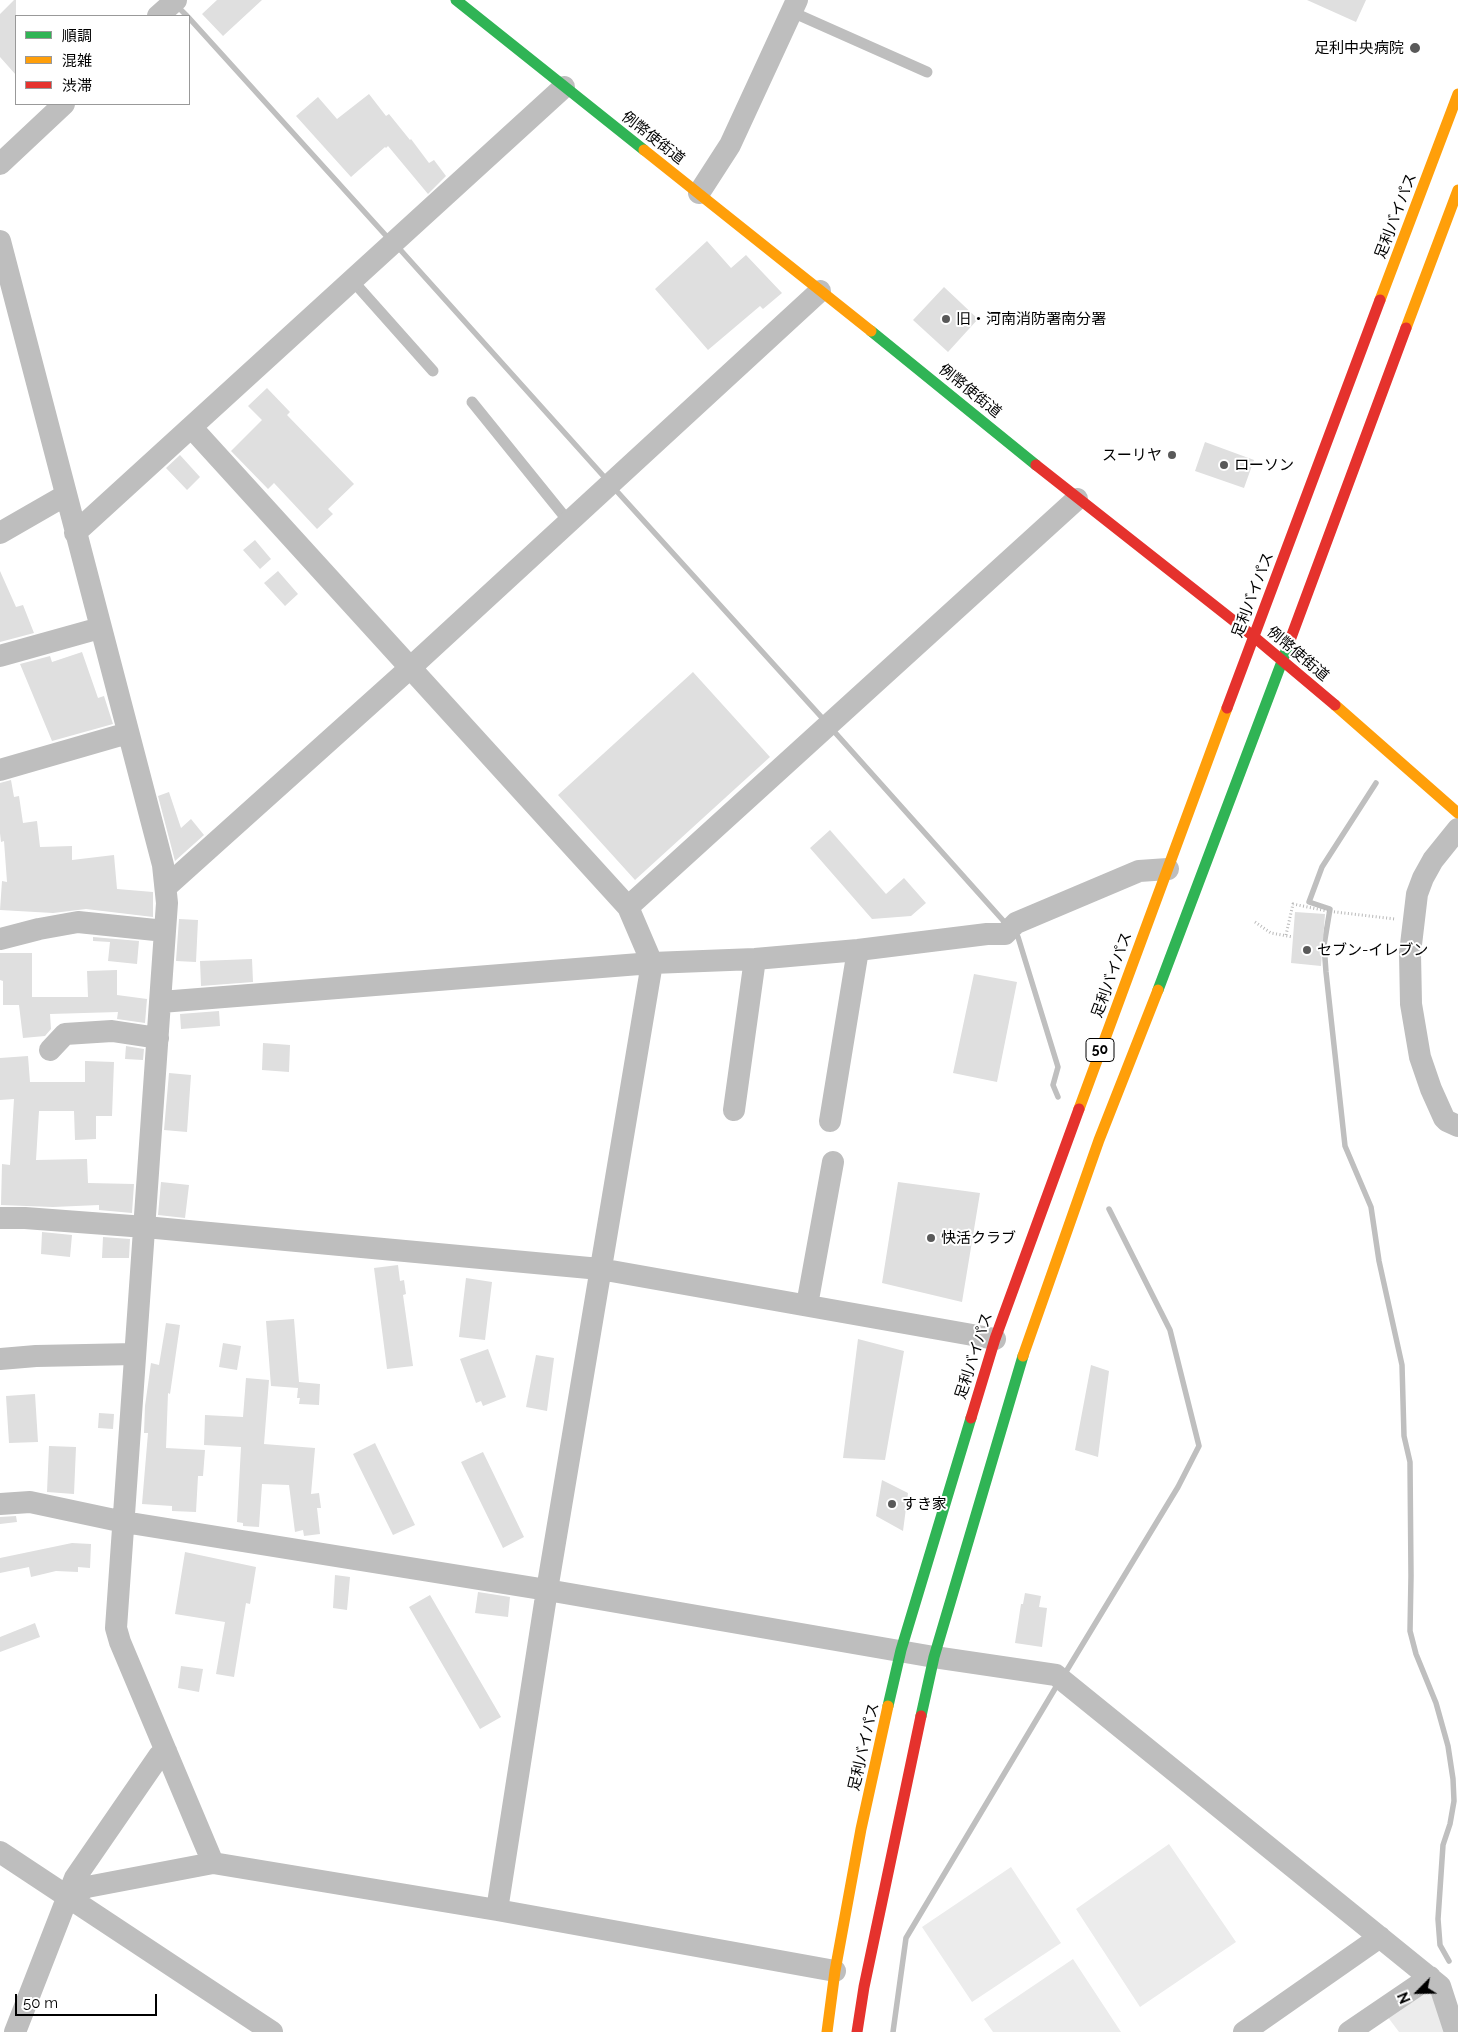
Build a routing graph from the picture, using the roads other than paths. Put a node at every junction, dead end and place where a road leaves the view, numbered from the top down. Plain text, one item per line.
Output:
1 (176, 0) edge
2 (456, 0) edge
3 (794, 6) edge
4 (159, 15) edge
5 (927, 72) dead end
6 (564, 87) junction
7 (1458, 94) edge
8 (63, 105) edge
9 (0, 164) edge
10 (1458, 190) edge
11 (699, 193) junction
12 (0, 241) edge
13 (352, 280) junction
14 (820, 290) junction
15 (433, 371) dead end
16 (472, 402) dead end
17 (192, 428) junction
18 (66, 495) junction
19 (1077, 499) junction
20 (569, 522) junction
21 (0, 532) edge
22 (76, 532) junction
23 (100, 628) junction
24 (1253, 636) junction
25 (0, 656) edge
26 (1282, 661) junction
27 (410, 668) junction
28 (128, 733) junction
29 (0, 770) edge
30 (1458, 813) edge
31 (1458, 829) edge
32 (1168, 869) junction
33 (166, 887) junction
34 (628, 907) junction
35 (165, 931) junction
36 (0, 939) edge
37 (858, 950) junction
38 (755, 959) junction
39 (652, 963) junction
40 (160, 1002) junction
41 (158, 1038) junction
42 (50, 1050) dead end
43 (734, 1110) dead end
44 (830, 1121) dead end
45 (1458, 1126) edge
46 (833, 1162) dead end
47 (0, 1218) edge
48 (145, 1227) junction
49 (600, 1269) junction
50 (807, 1305) junction
51 (995, 1339) junction
52 (136, 1354) junction
53 (0, 1359) edge
54 (0, 1504) edge
55 (124, 1522) junction
56 (548, 1590) junction
57 (901, 1650) junction
58 (934, 1657) junction
59 (166, 1751) junction
60 (0, 1852) edge
61 (213, 1863) junction
62 (68, 1896) junction
63 (497, 1910) junction
64 (1380, 1937) junction
65 (835, 1971) junction
66 (1443, 1984) edge
67 (15, 2032) edge
68 (272, 2032) edge
69 (827, 2032) edge
70 (857, 2032) edge
71 (1244, 2032) edge
72 (1349, 2032) edge
73 (1455, 2032) edge

1 - 4 street
2 - 6 main road, 例幣使街道
3 - 5 lane
3 - 11 street
6 - 11 main road, 例幣使街道
6 - 13 street
7 - 24 main road, 足利バイパス / 50
8 - 9 street
10 - 26 main road, 50
11 - 14 main road, 例幣使街道
12 - 18 street
13 - 15 lane
13 - 17 street
14 - 19 main road, 例幣使街道
14 - 20 street
16 - 20 lane
17 - 22 street
17 - 27 street
18 - 21 street
18 - 22 street
19 - 24 main road, 例幣使街道
19 - 34 street
20 - 27 street
22 - 23 street
23 - 25 street
23 - 28 street
24 - 26 main road, 例幣使街道
24 - 32 main road, 足利バイパス / 50
26 - 30 main road, 例幣使街道
26 - 58 main road, 50
27 - 33 street
27 - 34 street
28 - 29 street
28 - 33 street
31 - 45 street
32 - 37 street
32 - 51 main road, 足利バイパス / 50
33 - 35 street
34 - 39 street
35 - 36 street
35 - 40 street
37 - 38 street
37 - 44 street
38 - 39 street
38 - 43 street
39 - 40 street
39 - 49 street
40 - 41 street
41 - 42 street
41 - 48 street
46 - 50 street
47 - 48 street
48 - 49 street
48 - 52 street
49 - 50 street
49 - 56 street
50 - 51 street
51 - 57 main road, 足利バイパス / 50
52 - 53 street
52 - 55 street
54 - 55 street
55 - 56 street
55 - 59 street
56 - 57 street
56 - 63 street
57 - 58 street
57 - 65 main road, 足利バイパス / 50
58 - 64 street
58 - 70 main road, 50
59 - 61 street
59 - 62 street
60 - 62 street
61 - 62 street
61 - 63 street
62 - 67 street
62 - 68 street
63 - 65 street
64 - 66 street
64 - 71 street
65 - 69 main road, 足利バイパス / 50
66 - 72 street
66 - 73 street

